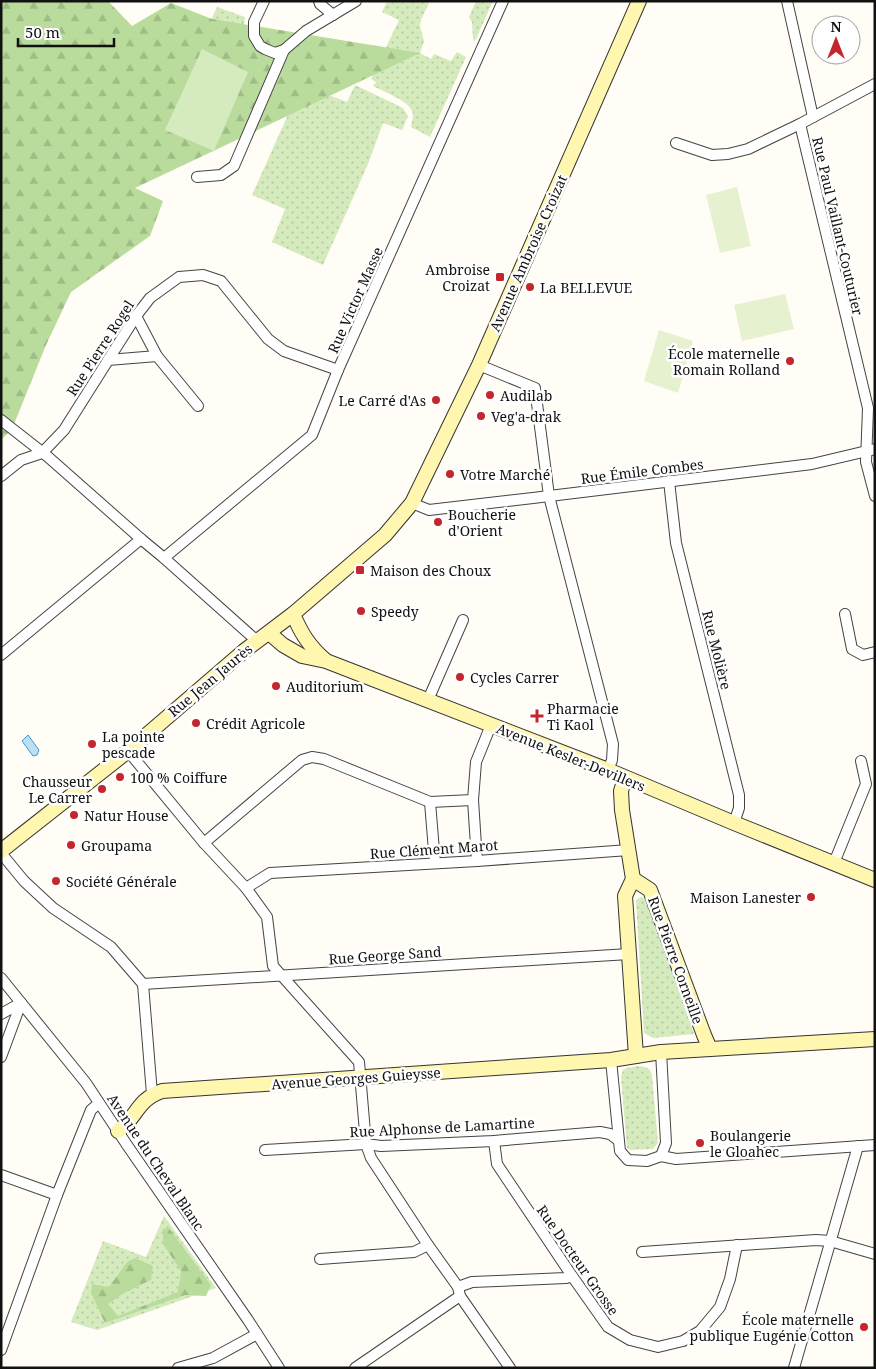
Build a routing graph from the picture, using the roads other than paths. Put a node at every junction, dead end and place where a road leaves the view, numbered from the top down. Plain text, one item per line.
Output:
1 (264, 1) edge
2 (319, 1) edge
3 (356, 1) edge
4 (503, 1) edge
5 (638, 1) edge
6 (787, 1) edge
7 (333, 15) junction
8 (284, 50) junction
9 (875, 84) edge
10 (813, 116) junction
11 (800, 124) junction
12 (676, 143) dead end
13 (197, 177) dead end
14 (136, 316) junction
15 (157, 356) junction
16 (108, 360) junction
17 (479, 365) junction
18 (338, 370) junction
19 (198, 406) dead end
20 (1, 420) edge
21 (871, 450) edge
22 (42, 453) junction
23 (1, 476) edge
24 (669, 481) junction
25 (549, 496) junction
26 (875, 496) edge
27 (412, 503) junction
28 (141, 539) junction
29 (164, 558) junction
30 (293, 614) junction
31 (846, 614) dead end
32 (463, 620) dead end
33 (270, 632) junction
34 (257, 641) junction
35 (875, 652) edge
36 (1, 654) edge
37 (326, 661) junction
38 (428, 700) junction
39 (491, 725) junction
40 (128, 751) junction
41 (861, 761) dead end
42 (608, 770) junction
43 (625, 778) junction
44 (472, 800) junction
45 (430, 802) junction
46 (734, 823) junction
47 (204, 843) junction
48 (628, 850) junction
49 (1, 852) edge
50 (478, 860) junction
51 (435, 863) junction
52 (834, 863) junction
53 (633, 878) junction
54 (875, 880) edge
55 (246, 888) junction
56 (628, 954) junction
57 (282, 976) junction
58 (1, 978) edge
59 (143, 984) junction
60 (21, 1003) junction
61 (1, 1014) edge
62 (875, 1039) edge
63 (710, 1049) junction
64 (660, 1052) junction
65 (636, 1056) junction
66 (1, 1057) edge
67 (610, 1060) junction
68 (361, 1078) junction
69 (152, 1094) junction
70 (99, 1103) junction
71 (118, 1130) junction
72 (618, 1140) junction
73 (494, 1141) junction
74 (366, 1144) junction
75 (875, 1145) edge
76 (858, 1146) junction
77 (265, 1150) dead end
78 (661, 1156) junction
79 (1, 1174) edge
80 (57, 1196) junction
81 (830, 1241) junction
82 (428, 1245) junction
83 (737, 1245) junction
84 (642, 1252) dead end
85 (875, 1254) edge
86 (320, 1259) dead end
87 (572, 1276) junction
88 (459, 1291) junction
89 (257, 1334) junction
90 (1, 1350) edge
91 (178, 1368) edge
92 (279, 1368) edge
93 (355, 1368) edge
94 (510, 1368) edge
95 (794, 1368) edge

1 - 8 street
2 - 7 street
3 - 7 street
4 - 18 street, Rue Victor Masse
5 - 17 main road, Avenue Ambroise Croizat
6 - 10 street
7 - 8 street
8 - 13 street
9 - 10 street
10 - 11 street
11 - 12 street
11 - 21 street, Rue Paul Vaillant-Couturier
14 - 15 street
14 - 16 street, Rue Pierre Rogel
14 - 18 street, Rue Pierre Rogel
15 - 16 street
15 - 19 street
16 - 22 street, Rue Pierre Rogel
17 - 25 street
17 - 27 main road, Avenue Ambroise Croizat
18 - 29 street, Rue Victor Masse
20 - 22 street
21 - 24 street, Rue Émile Combes
21 - 26 street, Rue Paul Vaillant-Couturier
22 - 23 street
22 - 28 street
24 - 25 street, Rue Émile Combes
24 - 46 street, Rue Molière
25 - 27 street, Rue Émile Combes
25 - 42 street
27 - 30 main road, Rue Jean Jaurès
28 - 29 street
28 - 36 street
29 - 34 street
30 - 33 main road, Rue Jean Jaurès
30 - 37 main road
31 - 35 street
32 - 38 street
33 - 34 main road, Rue Jean Jaurès
33 - 37 main road, Avenue Kesler-Devillers
34 - 40 main road, Rue Jean Jaurès
37 - 38 main road, Avenue Kesler-Devillers
38 - 39 main road, Avenue Kesler-Devillers
39 - 42 main road, Avenue Kesler-Devillers
39 - 44 street
40 - 47 street
40 - 49 main road, Rue Jean Jaurès
41 - 52 street
42 - 43 main road, Avenue Kesler-Devillers
43 - 46 main road, Avenue Kesler-Devillers
43 - 48 main road, Rue Pierre Corneille
44 - 45 street
44 - 50 street
45 - 47 street
45 - 51 street
46 - 52 main road, Avenue Kesler-Devillers
47 - 55 street
48 - 50 street, Rue Clément Marot
48 - 53 main road, Rue Pierre Corneille
49 - 59 street
50 - 51 street, Rue Clément Marot
51 - 55 street, Rue Clément Marot
52 - 54 main road, Avenue Kesler-Devillers
53 - 56 main road, Rue Pierre Corneille
53 - 63 main road, Rue Pierre Corneille
55 - 57 street
56 - 57 street, Rue George Sand
56 - 65 main road, Rue Pierre Corneille
57 - 59 street, Rue George Sand
57 - 68 street
58 - 60 street, Avenue du Cheval Blanc
59 - 69 street
60 - 61 street
60 - 66 street
60 - 70 street, Avenue du Cheval Blanc
62 - 63 main road
63 - 64 main road
64 - 65 main road, Avenue Georges Guieysse
64 - 78 street
65 - 67 main road, Avenue Georges Guieysse
67 - 68 main road, Avenue Georges Guieysse
67 - 72 street
68 - 69 main road, Avenue Georges Guieysse
68 - 74 street
69 - 71 main road
70 - 71 street, Avenue du Cheval Blanc
70 - 80 street
71 - 89 street, Avenue du Cheval Blanc
72 - 73 street, Rue Alphonse de Lamartine
72 - 78 street
73 - 74 street, Rue Alphonse de Lamartine
73 - 87 street, Rue Docteur Grosse
74 - 77 street, Rue Alphonse de Lamartine
74 - 82 street
75 - 76 street
76 - 78 street
76 - 81 street
79 - 80 street
80 - 90 street
81 - 83 street
81 - 85 street
81 - 95 street
82 - 86 street
82 - 88 street
83 - 84 street
83 - 87 street, Rue Docteur Grosse
87 - 88 street
88 - 93 street
88 - 94 street
89 - 91 street
89 - 92 street, Avenue du Cheval Blanc

